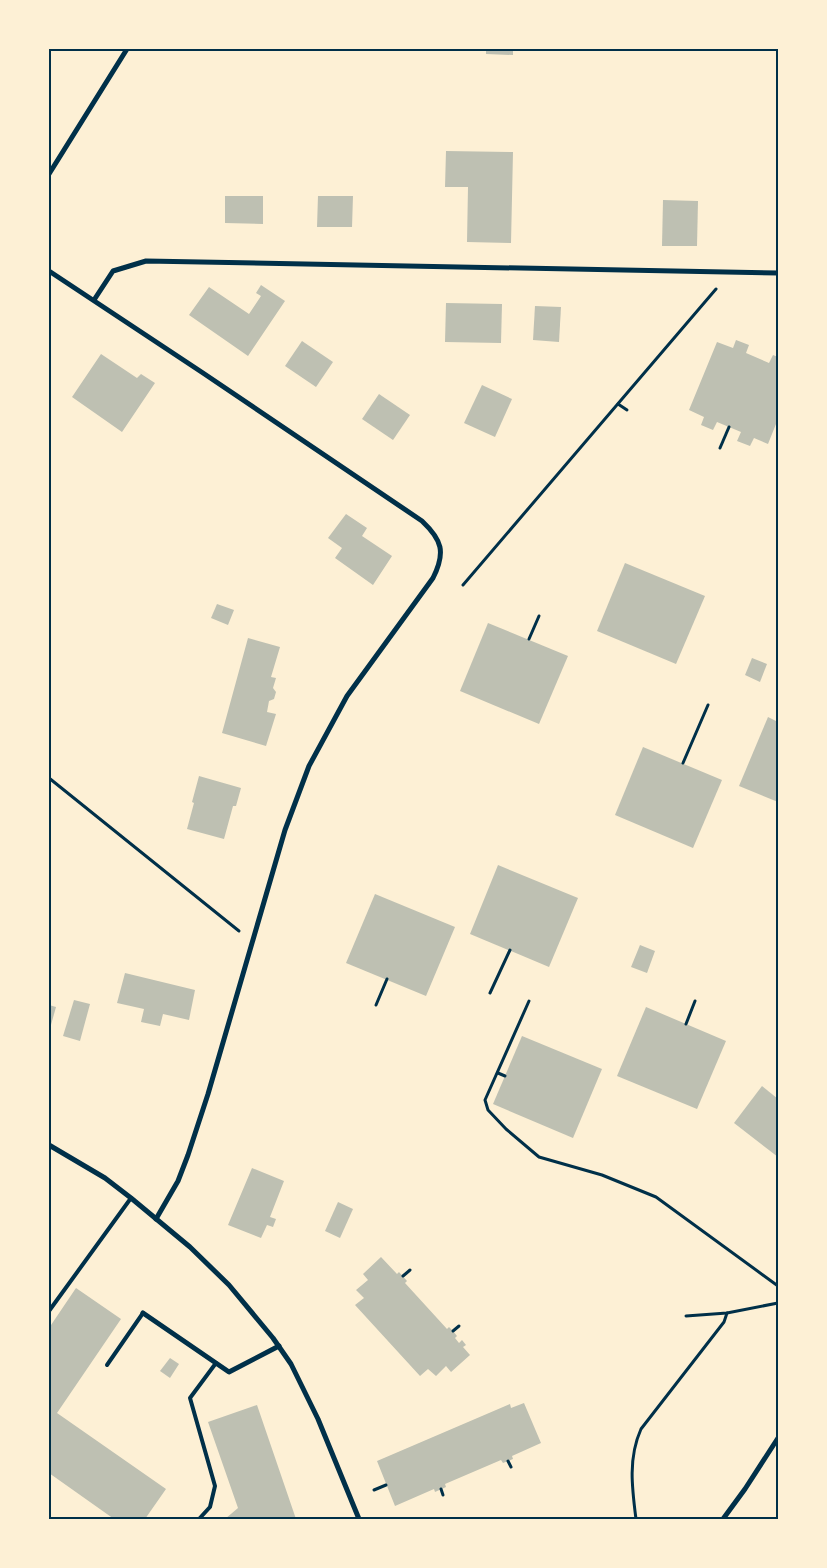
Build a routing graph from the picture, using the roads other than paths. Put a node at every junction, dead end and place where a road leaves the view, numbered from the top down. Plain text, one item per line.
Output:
1 (127, 49) edge
2 (49, 174) edge
3 (49, 271) edge
4 (778, 273) edge
5 (94, 300) junction
6 (49, 1145) edge
7 (131, 1198) junction
8 (156, 1219) junction
9 (49, 1311) edge
10 (143, 1313) joint
11 (279, 1346) junction
12 (216, 1363) junction
13 (107, 1365) dead end
14 (778, 1438) edge
15 (199, 1519) edge
16 (359, 1519) edge
17 (723, 1519) edge

1 - 2 street
3 - 5 street
4 - 5 street
5 - 8 street
6 - 7 street
7 - 8 street
7 - 9 lane
8 - 11 street
10 - 12 street
10 - 13 lane
11 - 12 street
11 - 16 street
12 - 15 lane
14 - 17 street

